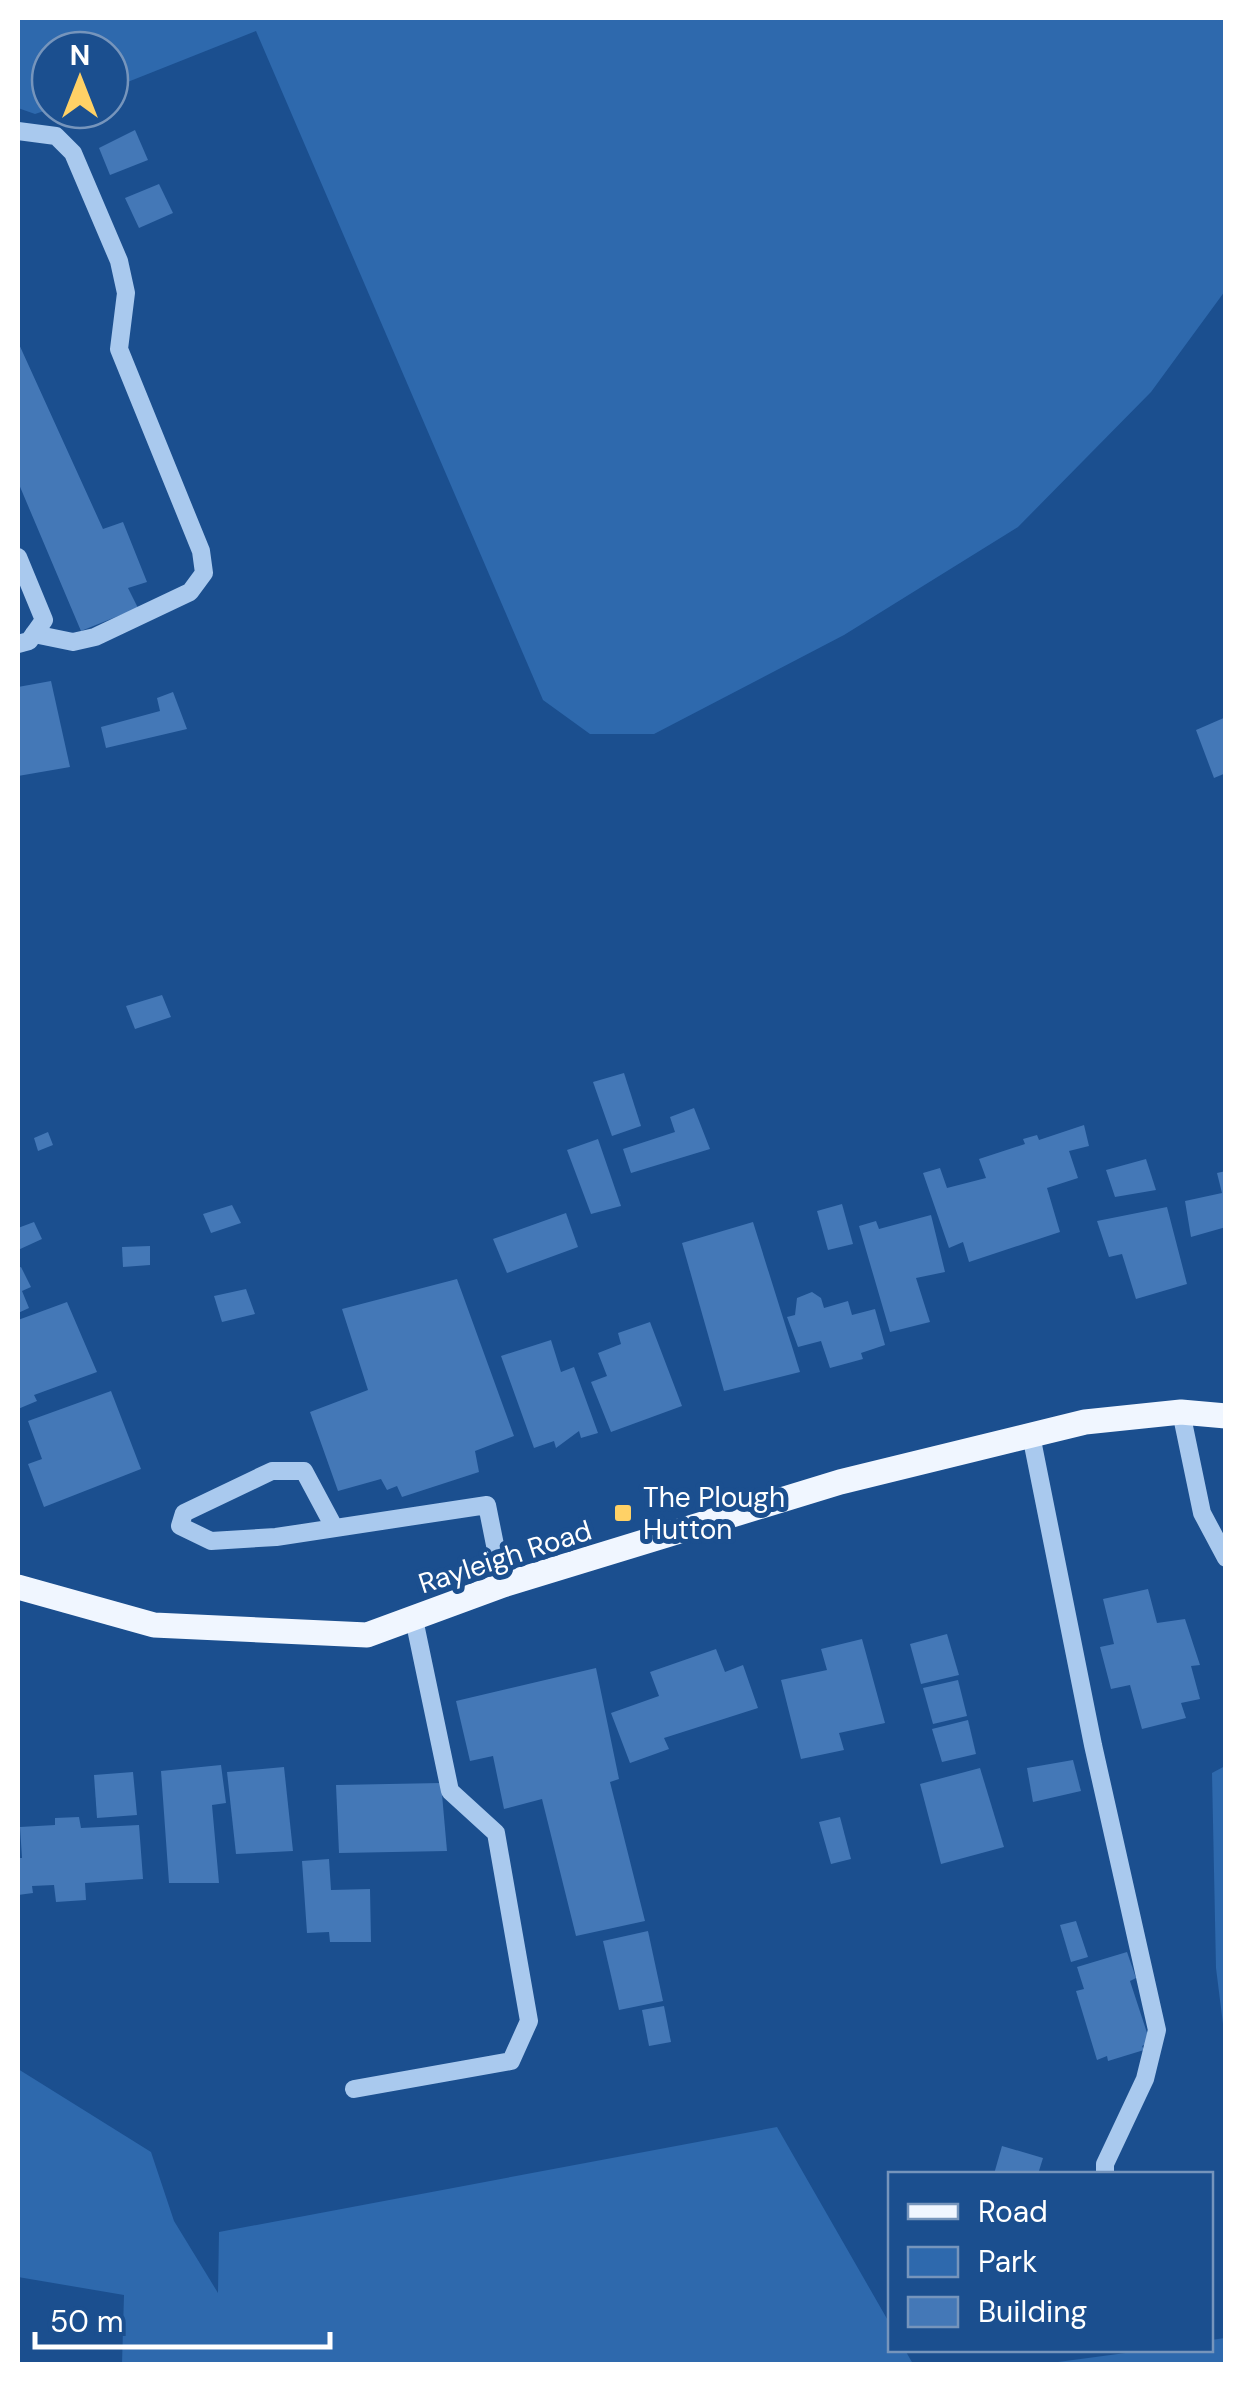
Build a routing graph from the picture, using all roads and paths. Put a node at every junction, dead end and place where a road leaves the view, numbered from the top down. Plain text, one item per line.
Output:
1 (18, 131) edge
2 (18, 557) edge
3 (26, 639) edge
4 (1180, 1412) junction
5 (1226, 1416) edge
6 (1032, 1435) junction
7 (334, 1527) junction
8 (1226, 1558) edge
9 (503, 1585) junction
10 (18, 1587) edge
11 (414, 1619) junction
12 (354, 2089) dead end
13 (1105, 2172) edge

1 - 3 street
2 - 3 street
4 - 5 main road, Rayleigh Road
4 - 6 main road, Rayleigh Road
4 - 8 street
6 - 9 main road, Rayleigh Road
6 - 13 street
7 - 7 street
7 - 9 street
9 - 11 main road, Rayleigh Road
10 - 11 main road, Rayleigh Road
11 - 12 street

